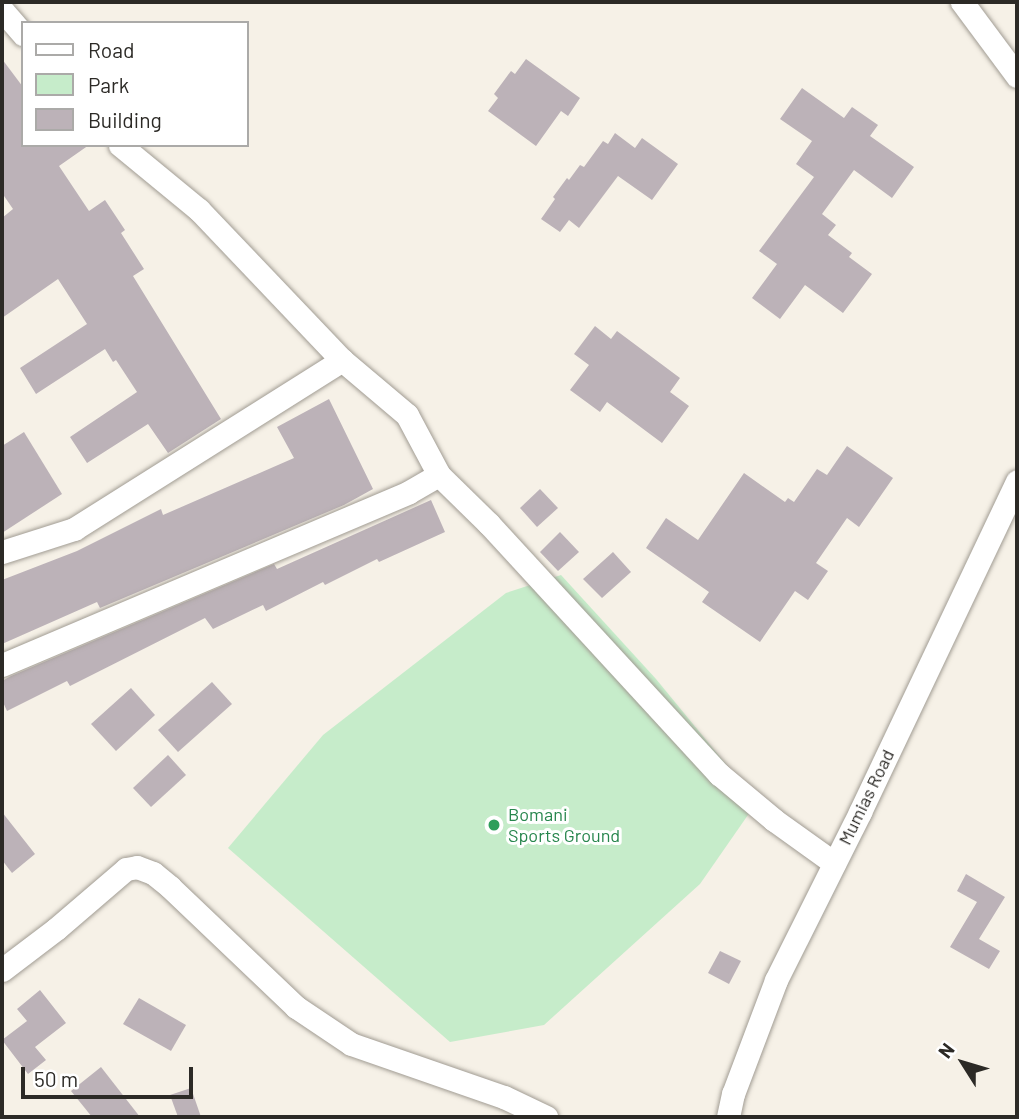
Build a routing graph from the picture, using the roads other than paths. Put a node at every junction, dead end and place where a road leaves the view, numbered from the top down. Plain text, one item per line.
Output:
1 (962, 2) edge
2 (2, 10) edge
3 (21, 32) edge
4 (1017, 76) edge
5 (122, 147) edge
6 (342, 359) junction
7 (439, 475) junction
8 (1017, 481) edge
9 (2, 552) edge
10 (2, 665) edge
11 (834, 863) junction
12 (2, 970) edge
13 (547, 1117) edge
14 (728, 1117) edge

1 - 4 street
2 - 3 street
5 - 6 street
6 - 7 street
6 - 9 street
7 - 10 street
7 - 11 street
8 - 11 street, Mumias Road
11 - 14 street, Mumias Road
12 - 13 street

